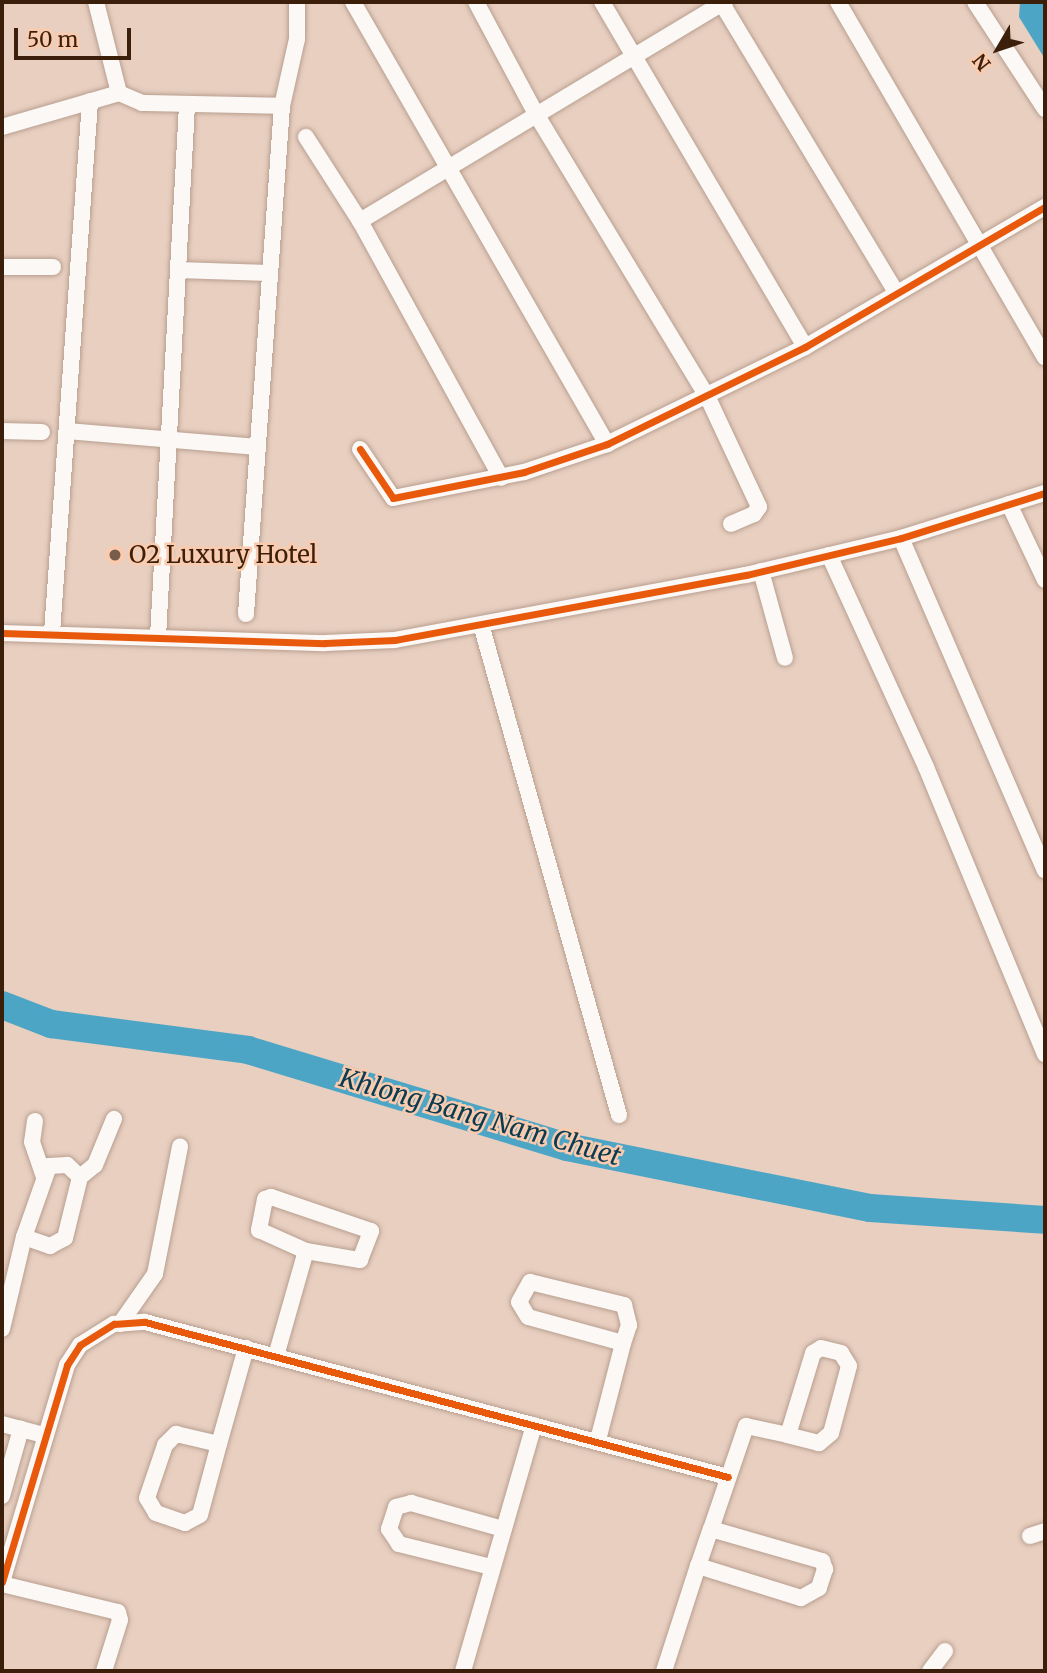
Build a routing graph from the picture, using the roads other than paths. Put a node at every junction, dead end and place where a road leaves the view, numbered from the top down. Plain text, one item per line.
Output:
1 (96, 2) edge
2 (297, 2) edge
3 (353, 2) edge
4 (475, 2) edge
5 (602, 2) edge
6 (723, 2) edge
7 (838, 2) edge
8 (975, 2) edge
9 (633, 56) junction
10 (119, 93) junction
11 (90, 102) junction
12 (187, 105) junction
13 (282, 106) junction
14 (1045, 109) edge
15 (536, 114) junction
16 (2, 127) edge
17 (306, 137) dead end
18 (447, 167) junction
19 (1045, 207) edge
20 (360, 221) junction
21 (979, 244) junction
22 (2, 267) edge
23 (53, 267) dead end
24 (178, 270) junction
25 (269, 273) junction
26 (895, 291) junction
27 (805, 347) junction
28 (1045, 358) edge
29 (708, 398) junction
30 (2, 430) edge
31 (66, 431) junction
32 (42, 432) dead end
33 (170, 441) junction
34 (607, 444) junction
35 (257, 447) junction
36 (360, 449) dead end
37 (501, 478) junction
38 (1045, 493) edge
39 (1009, 504) junction
40 (731, 524) dead end
41 (901, 538) junction
42 (829, 555) junction
43 (761, 571) junction
44 (1045, 580) edge
45 (246, 614) dead end
46 (481, 628) junction
47 (2, 633) edge
48 (52, 633) junction
49 (158, 637) junction
50 (785, 658) dead end
51 (1045, 870) edge
52 (1045, 1054) edge
53 (619, 1115) dead end
54 (114, 1119) dead end
55 (35, 1121) dead end
56 (180, 1146) dead end
57 (44, 1176) junction
58 (80, 1177) junction
59 (24, 1237) junction
60 (306, 1251) junction
61 (120, 1324) junction
62 (2, 1329) edge
63 (623, 1343) junction
64 (246, 1348) junction
65 (276, 1356) junction
66 (2, 1424) edge
67 (534, 1425) junction
68 (21, 1429) junction
69 (44, 1435) junction
70 (789, 1435) junction
71 (598, 1440) junction
72 (219, 1444) junction
73 (727, 1477) junction
74 (2, 1496) edge
75 (503, 1529) junction
76 (711, 1529) junction
77 (698, 1566) junction
78 (491, 1567) junction
79 (2, 1583) edge
80 (946, 1651) dead end
81 (104, 1671) edge
82 (463, 1671) edge
83 (664, 1671) edge
84 (930, 1671) edge

1 - 10 street
2 - 13 street
3 - 18 street
4 - 15 street
5 - 9 street
6 - 9 street
6 - 26 street
7 - 21 street
8 - 14 street
9 - 15 street
9 - 27 street
10 - 11 street
10 - 12 street
11 - 16 street
11 - 31 street
12 - 13 street
12 - 24 street
13 - 25 street
15 - 18 street
15 - 29 street
17 - 20 street
18 - 20 street
18 - 34 street
19 - 21 street
20 - 37 street
21 - 26 street
21 - 28 street
22 - 23 street
24 - 25 street
24 - 33 street
25 - 35 street
26 - 27 street
27 - 29 street
29 - 34 street
29 - 40 street
30 - 32 street
31 - 33 street
31 - 48 street
33 - 35 street
33 - 49 street
34 - 37 street
35 - 45 street
36 - 37 street
38 - 39 street
39 - 41 street
39 - 44 street
41 - 42 street
41 - 51 street
42 - 43 street
42 - 52 street
43 - 46 street
43 - 50 street
46 - 49 street
46 - 53 street
47 - 48 street
48 - 49 street
54 - 58 street
55 - 57 street
56 - 61 street
57 - 58 street
57 - 59 street
58 - 59 street
59 - 62 street
60 - 60 street
60 - 65 street
61 - 64 street
61 - 69 street
63 - 63 street
63 - 71 street
64 - 65 street
64 - 72 street
65 - 67 street
66 - 68 street
67 - 71 street
67 - 75 street
68 - 69 street
68 - 74 street
69 - 79 street
70 - 70 street
70 - 73 street
71 - 73 street
72 - 72 street
73 - 76 street
75 - 78 street
75 - 78 street
76 - 77 street
76 - 77 street
77 - 83 street
78 - 82 street
79 - 81 street
80 - 84 street

